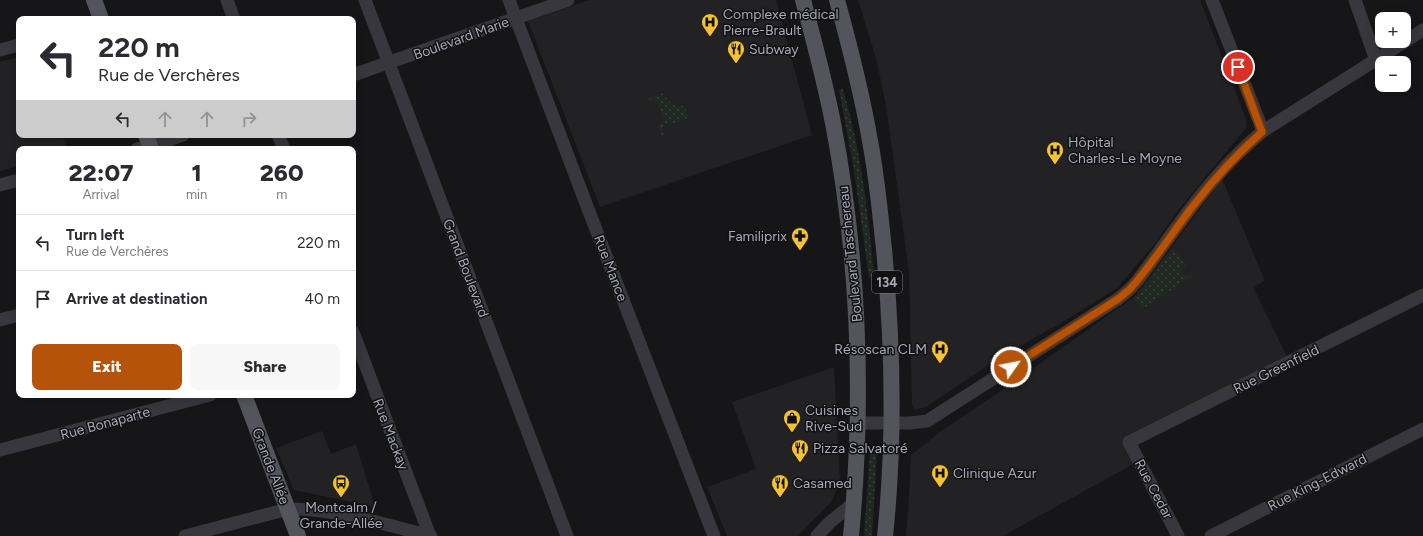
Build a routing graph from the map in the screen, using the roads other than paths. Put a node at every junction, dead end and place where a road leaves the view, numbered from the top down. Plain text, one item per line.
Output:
1 (94, 0) edge
2 (227, 0) edge
3 (365, 0) edge
4 (509, 0) edge
5 (568, 0) edge
6 (803, 0) edge
7 (837, 0) edge
8 (1212, 0) edge
9 (1355, 0) edge
10 (100, 16) edge
11 (233, 16) edge
12 (516, 18) junction
13 (1423, 30) edge
14 (16, 46) edge
15 (0, 50) edge
16 (1382, 56) edge
17 (1375, 57) edge
18 (1375, 61) edge
19 (389, 63) junction
20 (356, 74) edge
21 (1262, 132) junction
22 (175, 138) edge
23 (146, 145) edge
24 (16, 181) edge
25 (0, 185) edge
26 (1423, 295) edge
27 (16, 316) edge
28 (0, 320) edge
29 (356, 340) edge
30 (199, 398) edge
31 (245, 398) edge
32 (858, 424) junction
33 (891, 424) junction
34 (1423, 428) edge
35 (1129, 442) joint
36 (0, 450) edge
37 (855, 502) junction
38 (288, 509) junction
39 (185, 536) edge
40 (298, 536) edge
41 (430, 536) edge
42 (568, 536) edge
43 (714, 536) edge
44 (817, 536) edge
45 (852, 536) edge
46 (885, 536) edge
47 (1178, 536) edge
48 (1211, 536) edge

1 - 10 main road
2 - 11 street
3 - 19 street, Grand Boulevard
4 - 12 street, Rue Mance
5 - 12 street, Boulevard Marie
6 - 32 main road, Boulevard Taschereau / 134
7 - 33 main road, 134
8 - 21 street
9 - 17 street
12 - 19 street, Boulevard Marie
12 - 43 street, Rue Mance
13 - 16 street
14 - 15 street
18 - 21 street
19 - 20 street, Boulevard Marie
19 - 42 street, Grand Boulevard
21 - 33 street
22 - 23 street
24 - 25 street
26 - 35 street, Rue Greenfield
27 - 28 street
29 - 41 street, Rue Mackay
30 - 36 street, Rue Bonaparte
31 - 38 main road, Grande Allée
32 - 33 street
32 - 37 main road, Boulevard Taschereau / 134
33 - 46 main road, 134
34 - 48 street, Rue King-Edward
35 - 47 street, Rue Cedar
37 - 44 street
37 - 45 main road, Boulevard Taschereau / 134
38 - 39 street
38 - 40 main road, Grande Allée
38 - 41 street

